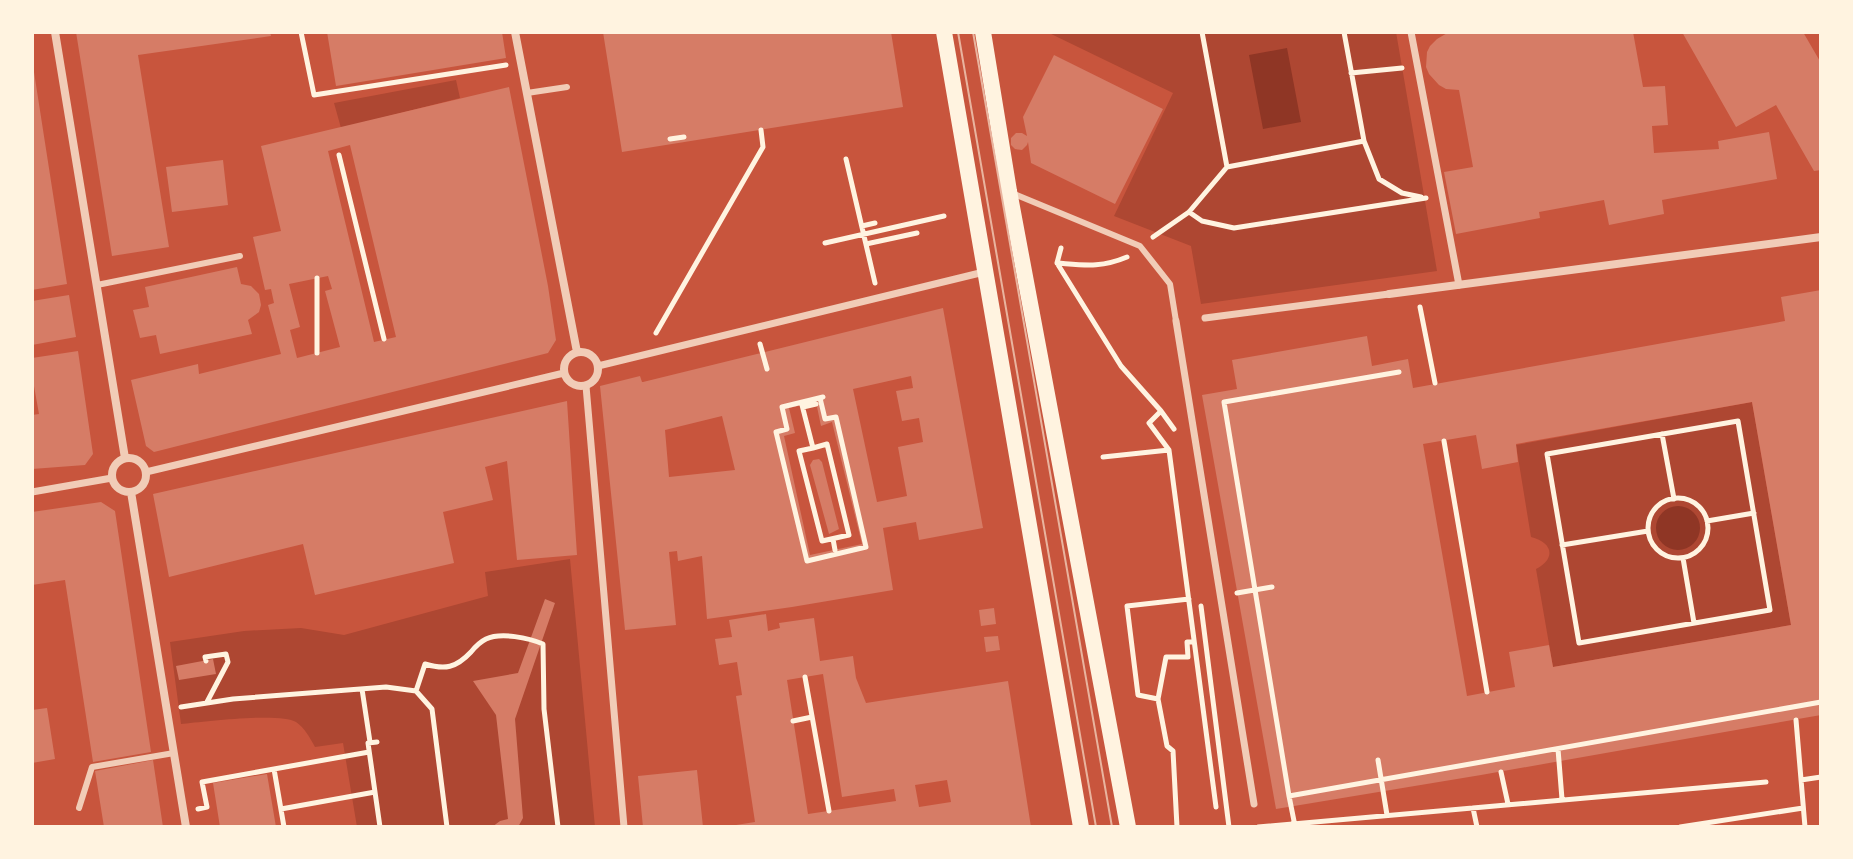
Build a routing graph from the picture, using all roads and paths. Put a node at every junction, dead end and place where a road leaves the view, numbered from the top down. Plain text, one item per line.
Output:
1 (55, 32) edge
2 (301, 32) edge
3 (515, 32) edge
4 (944, 32) edge
5 (983, 32) edge
6 (1202, 32) edge
7 (1344, 32) edge
8 (1411, 32) edge
9 (507, 65) dead end
10 (1402, 68) dead end
11 (1351, 73) junction
12 (567, 87) dead end
13 (527, 93) junction
14 (761, 130) dead end
15 (684, 137) dead end
16 (670, 139) dead end
17 (1364, 141) junction
18 (339, 155) dead end
19 (846, 159) dead end
20 (1227, 167) junction
21 (1009, 191) junction
22 (1189, 212) junction
23 (944, 216) dead end
24 (1180, 218) dead end
25 (875, 223) dead end
26 (862, 226) junction
27 (917, 233) dead end
28 (864, 234) junction
29 (1821, 237) edge
30 (825, 243) dead end
31 (866, 244) junction
32 (1061, 248) dead end
33 (240, 256) dead end
34 (1057, 263) junction
35 (1113, 263) dead end
36 (985, 272) junction
37 (317, 278) dead end
38 (97, 285) junction
39 (1459, 285) junction
40 (1416, 290) junction
41 (1389, 294) joint
42 (878, 297) junction
43 (1205, 318) dead end
44 (1176, 321) joint
45 (384, 339) dead end
46 (577, 352) junction
47 (762, 352) dead end
48 (317, 353) dead end
49 (643, 355) junction
50 (598, 366) junction
51 (767, 369) dead end
52 (1399, 372) dead end
53 (564, 373) junction
54 (1435, 383) dead end
55 (586, 386) junction
56 (822, 397) joint
57 (816, 404) dead end
58 (1662, 434) junction
59 (1444, 441) dead end
60 (813, 448) junction
61 (1169, 450) junction
62 (1103, 457) dead end
63 (125, 458) junction
64 (146, 472) junction
65 (112, 478) junction
66 (32, 492) edge
67 (131, 492) junction
68 (1674, 499) junction
69 (1754, 513) junction
70 (1707, 521) junction
71 (1648, 531) junction
72 (833, 539) junction
73 (1562, 545) junction
74 (835, 550) dead end
75 (1683, 558) junction
76 (1272, 587) dead end
77 (1255, 590) junction
78 (1236, 594) dead end
79 (1200, 598) dead end
80 (1189, 599) junction
81 (1694, 623) junction
82 (1194, 642) junction
83 (206, 661) dead end
84 (805, 677) dead end
85 (362, 689) junction
86 (416, 691) junction
87 (1487, 692) dead end
88 (1158, 699) junction
89 (1821, 702) edge
90 (207, 703) junction
91 (167, 710) junction
92 (812, 717) junction
93 (1796, 720) dead end
94 (793, 721) dead end
95 (1558, 749) junction
96 (369, 752) junction
97 (174, 753) junction
98 (1378, 760) dead end
99 (274, 769) junction
100 (1501, 772) dead end
101 (1821, 777) edge
102 (1381, 780) junction
103 (1801, 780) junction
104 (1766, 782) dead end
105 (375, 792) junction
106 (1289, 796) junction
107 (1562, 799) junction
108 (1254, 804) dead end
109 (1508, 804) junction
110 (1216, 807) dead end
111 (79, 808) dead end
112 (1473, 808) junction
113 (1803, 808) junction
114 (197, 809) dead end
115 (281, 809) junction
116 (829, 811) dead end
117 (1387, 815) junction
118 (1316, 824) edge
119 (1295, 825) edge
120 (186, 827) edge
121 (284, 827) edge
122 (380, 827) edge
123 (447, 827) edge
124 (558, 827) edge
125 (624, 827) edge
126 (1081, 827) edge
127 (1128, 827) edge
128 (1177, 827) edge
129 (1229, 827) edge
130 (1258, 827) edge
131 (1477, 827) edge
132 (1680, 827) edge
133 (1805, 827) edge

1 - 38 street
2 - 9 path
3 - 13 street
4 - 36 main road
5 - 21 main road
6 - 20 path
7 - 11 path
8 - 39 street
10 - 11 path
11 - 17 path
12 - 13 lane
13 - 46 street
14 - 49 path
15 - 16 path
17 - 20 path
17 - 22 path
18 - 45 path
19 - 26 path
20 - 22 path
21 - 44 lane
21 - 127 main road
22 - 24 path
23 - 28 path
25 - 26 path
26 - 28 path
27 - 31 path
28 - 30 path
28 - 31 path
29 - 39 street
31 - 42 path
32 - 34 path
33 - 38 lane
34 - 35 path
34 - 61 path
36 - 42 street
36 - 126 main road
37 - 48 path
38 - 63 street
39 - 40 street
40 - 41 street
40 - 54 path
41 - 43 street
42 - 49 street
44 - 108 street
46 - 50 street
46 - 53 street
47 - 51 path
49 - 50 street
50 - 55 street
52 - 77 path
53 - 55 street
53 - 64 street
55 - 125 street
56 - 56 path
57 - 60 path
58 - 68 path
58 - 69 path
58 - 73 path
59 - 87 path
60 - 72 path
60 - 72 path
61 - 62 path
61 - 80 path
63 - 64 street
63 - 65 street
64 - 67 street
65 - 66 street
65 - 67 street
67 - 91 street
68 - 70 path
68 - 71 path
69 - 70 path
69 - 81 path
70 - 75 path
71 - 73 path
71 - 75 path
72 - 74 path
73 - 81 path
75 - 81 path
76 - 77 path
77 - 78 path
77 - 106 path
79 - 129 path
80 - 82 path
80 - 88 path
82 - 88 path
82 - 110 path
83 - 90 path
84 - 92 path
85 - 86 path
85 - 90 path
85 - 96 path
86 - 123 path
86 - 124 path
88 - 128 path
89 - 95 path
90 - 91 path
91 - 97 street
92 - 94 path
92 - 116 path
93 - 103 path
95 - 102 path
95 - 107 path
96 - 99 path
96 - 105 path
97 - 111 lane
97 - 120 street
98 - 102 path
99 - 114 path
99 - 115 path
100 - 109 path
101 - 103 path
102 - 106 path
102 - 117 path
103 - 113 path
104 - 107 path
105 - 115 path
105 - 122 path
106 - 119 path
107 - 109 path
109 - 112 path
112 - 117 path
112 - 131 path
113 - 132 path
113 - 133 path
115 - 121 path
117 - 118 path
118 - 119 path
119 - 130 path

